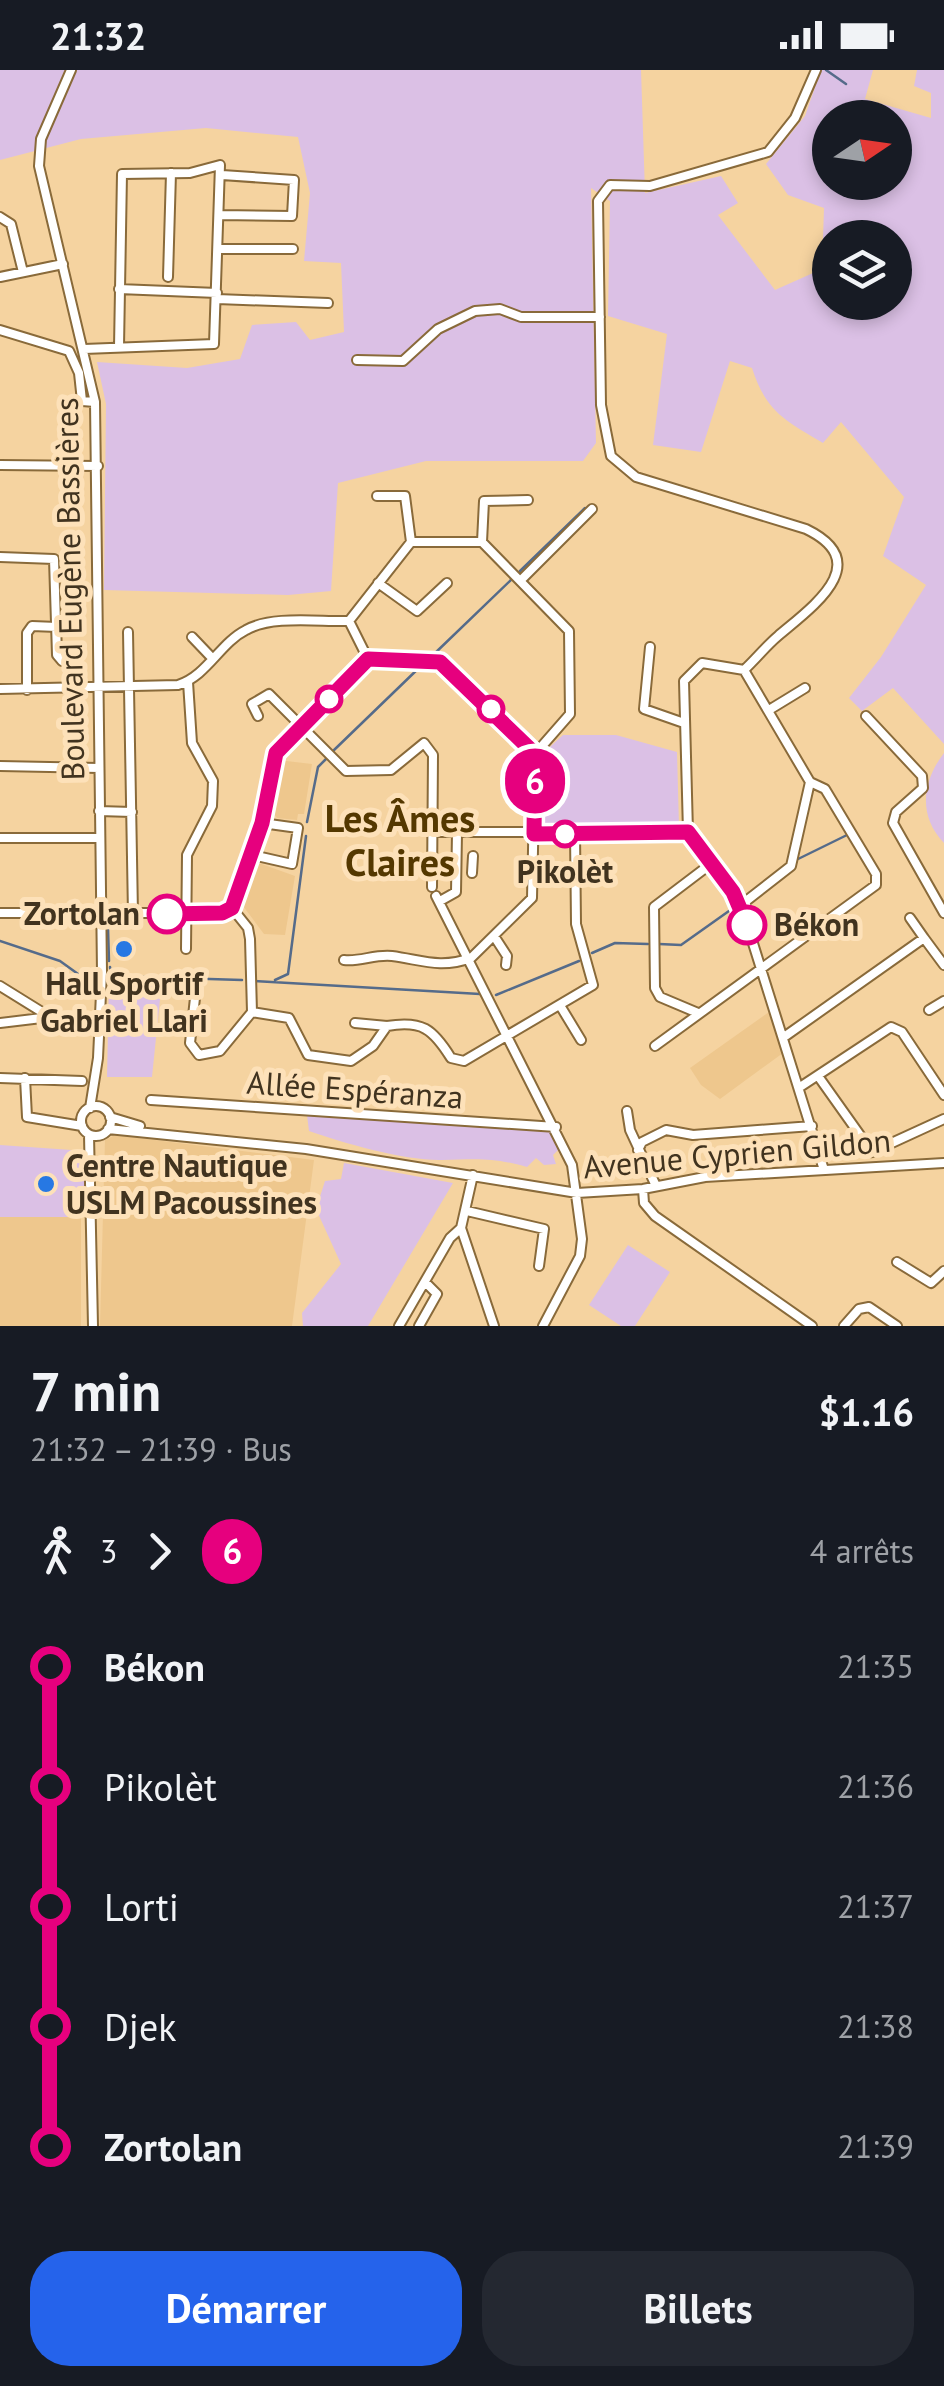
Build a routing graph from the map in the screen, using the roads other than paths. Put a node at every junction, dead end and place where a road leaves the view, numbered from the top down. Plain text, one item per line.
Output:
1 (71, 70) edge
2 (816, 70) edge
3 (221, 170) junction
4 (171, 173) junction
5 (219, 215) junction
6 (0, 218) edge
7 (218, 249) junction
8 (293, 249) dead end
9 (63, 264) junction
10 (23, 272) junction
11 (0, 278) edge
12 (168, 278) dead end
13 (119, 290) junction
14 (217, 296) junction
15 (328, 303) dead end
16 (600, 316) junction
17 (0, 330) edge
18 (119, 348) junction
19 (84, 349) junction
20 (357, 360) dead end
21 (96, 402) junction
22 (0, 466) edge
23 (98, 466) junction
24 (377, 496) dead end
25 (528, 500) dead end
26 (592, 509) dead end
27 (411, 542) junction
28 (482, 542) junction
29 (0, 557) edge
30 (522, 578) junction
31 (378, 583) junction
32 (446, 583) dead end
33 (349, 621) junction
34 (57, 626) junction
35 (128, 632) dead end
36 (192, 637) dead end
37 (650, 647) dead end
38 (212, 659) junction
39 (368, 659) junction
40 (62, 660) dead end
41 (744, 670) junction
42 (188, 682) junction
43 (132, 685) junction
44 (804, 688) dead end
45 (0, 689) edge
46 (28, 690) junction
47 (99, 690) junction
48 (769, 710) junction
49 (258, 716) dead end
50 (866, 716) dead end
51 (684, 724) junction
52 (301, 726) junction
53 (535, 754) junction
54 (0, 766) edge
55 (99, 768) junction
56 (810, 782) junction
57 (99, 812) junction
58 (132, 812) junction
59 (262, 823) junction
60 (434, 832) junction
61 (688, 832) junction
62 (457, 833) junction
63 (575, 833) junction
64 (534, 834) junction
65 (0, 838) edge
66 (99, 838) junction
67 (252, 855) junction
68 (712, 863) junction
69 (472, 864) dead end
70 (457, 865) junction
71 (436, 895) junction
72 (741, 905) junction
73 (232, 908) junction
74 (0, 913) edge
75 (186, 913) junction
76 (944, 913) edge
77 (133, 914) junction
78 (100, 916) junction
79 (910, 918) dead end
80 (494, 936) junction
81 (924, 938) junction
82 (186, 949) dead end
83 (471, 958) junction
84 (344, 960) dead end
85 (506, 965) dead end
86 (944, 965) edge
87 (761, 966) junction
88 (0, 986) edge
89 (195, 998) dead end
90 (944, 1001) edge
91 (561, 1007) junction
92 (33, 1008) junction
93 (928, 1010) dead end
94 (252, 1012) junction
95 (698, 1013) junction
96 (50, 1018) junction
97 (31, 1021) junction
98 (0, 1023) edge
99 (100, 1023) junction
100 (356, 1023) dead end
101 (387, 1026) junction
102 (509, 1037) junction
103 (784, 1037) junction
104 (581, 1040) dead end
105 (655, 1046) dead end
106 (98, 1058) junction
107 (818, 1076) junction
108 (0, 1078) edge
109 (25, 1078) junction
110 (82, 1081) dead end
111 (800, 1087) junction
112 (944, 1095) edge
113 (151, 1100) dead end
114 (90, 1108) junction
115 (101, 1108) junction
116 (628, 1111) dead end
117 (82, 1116) junction
118 (110, 1116) junction
119 (944, 1119) edge
120 (62, 1121) junction
121 (82, 1126) junction
122 (812, 1126) junction
123 (556, 1127) junction
124 (104, 1133) junction
125 (90, 1135) junction
126 (238, 1140) junction
127 (638, 1150) junction
128 (944, 1163) edge
129 (824, 1170) junction
130 (94, 1173) junction
131 (473, 1175) junction
132 (656, 1186) junction
133 (642, 1189) junction
134 (577, 1192) junction
135 (466, 1211) junction
136 (459, 1230) junction
137 (897, 1262) dead end
138 (539, 1266) dead end
139 (944, 1271) edge
140 (425, 1282) junction
141 (92, 1326) edge
142 (400, 1326) edge
143 (419, 1326) edge
144 (491, 1326) edge
145 (542, 1326) edge
146 (812, 1326) edge
147 (844, 1326) edge
148 (897, 1326) edge

1 - 9 street, Boulevard Eugène Bassières
2 - 16 street
3 - 4 street
3 - 5 street
3 - 5 street
4 - 12 street
4 - 13 street
5 - 7 street
6 - 10 street
7 - 8 street
7 - 14 street
9 - 10 street
9 - 19 street, Boulevard Eugène Bassières
10 - 11 street
13 - 14 street
13 - 18 street
14 - 15 street
14 - 18 street
16 - 20 street
16 - 41 street
17 - 21 street
18 - 19 street
19 - 21 street, Boulevard Eugène Bassières
21 - 23 street, Boulevard Eugène Bassières
22 - 23 street
23 - 47 street, Boulevard Eugène Bassières
24 - 27 street
25 - 28 street
26 - 30 street
27 - 28 street
27 - 31 street
28 - 30 street
29 - 34 street
30 - 53 street
31 - 32 street
31 - 33 street
33 - 38 street
33 - 39 street
34 - 40 street
34 - 46 street
35 - 43 street
36 - 38 street
37 - 51 street
38 - 42 street
39 - 52 street
39 - 53 street
41 - 48 street
41 - 51 street
42 - 43 street
42 - 75 street
43 - 47 street
43 - 58 street
44 - 48 street
45 - 46 street
46 - 47 street
47 - 55 street, Boulevard Eugène Bassières
48 - 56 street
49 - 52 street
50 - 76 street
51 - 61 street
52 - 59 street
52 - 60 street
53 - 64 street
54 - 55 street
55 - 57 street, Boulevard Eugène Bassières
56 - 72 street
56 - 87 street
57 - 58 street
57 - 66 street, Boulevard Eugène Bassières
58 - 77 street
59 - 67 street
59 - 67 street
60 - 62 street
60 - 71 street
61 - 63 street
61 - 68 street
62 - 64 street
62 - 70 street
63 - 64 street
63 - 91 street
64 - 80 street
65 - 66 street
66 - 78 street, Boulevard Eugène Bassières
67 - 73 street
68 - 72 street
68 - 95 street
69 - 70 street
70 - 71 street
71 - 83 street
72 - 87 street
73 - 75 street
73 - 94 street
74 - 78 street
75 - 77 street
75 - 82 street
77 - 78 street
78 - 99 street, Boulevard Eugène Bassières
79 - 81 street
80 - 83 street
80 - 85 street
81 - 86 street
81 - 103 street
83 - 84 street
83 - 102 street
87 - 95 street
87 - 103 street
88 - 92 street
89 - 94 street
90 - 93 street
91 - 102 street
91 - 104 street
92 - 96 street
92 - 97 street
94 - 101 street
95 - 105 street
96 - 97 street
96 - 99 street
97 - 98 street
99 - 106 street, Boulevard Eugène Bassières
100 - 101 street
101 - 102 street
102 - 123 street
103 - 111 street
106 - 114 street, Boulevard Eugène Bassières
106 - 115 street, Boulevard Eugène Bassières
107 - 111 street
107 - 112 street
107 - 119 street
108 - 109 street
109 - 110 street
109 - 120 street
111 - 122 street
113 - 123 street, Allée Espéranza
114 - 115 street
114 - 117 street
115 - 118 street
116 - 127 street
117 - 120 street
117 - 121 street
118 - 124 street
118 - 126 street, Avenue Cyprien Gildon
120 - 121 street
121 - 125 street
122 - 127 street
122 - 129 street
123 - 134 street
124 - 125 street
124 - 126 street, Avenue Cyprien Gildon
124 - 130 street
125 - 130 street
126 - 131 street, Avenue Cyprien Gildon
127 - 132 street
128 - 129 street, Avenue Cyprien Gildon
129 - 132 street, Avenue Cyprien Gildon
130 - 141 street
131 - 134 street, Avenue Cyprien Gildon
131 - 135 street
132 - 133 street, Avenue Cyprien Gildon
133 - 134 street, Avenue Cyprien Gildon
133 - 146 street
134 - 145 street
135 - 136 street
135 - 138 street
136 - 140 street
136 - 144 street
137 - 139 street
140 - 142 street
140 - 143 street
147 - 148 street

